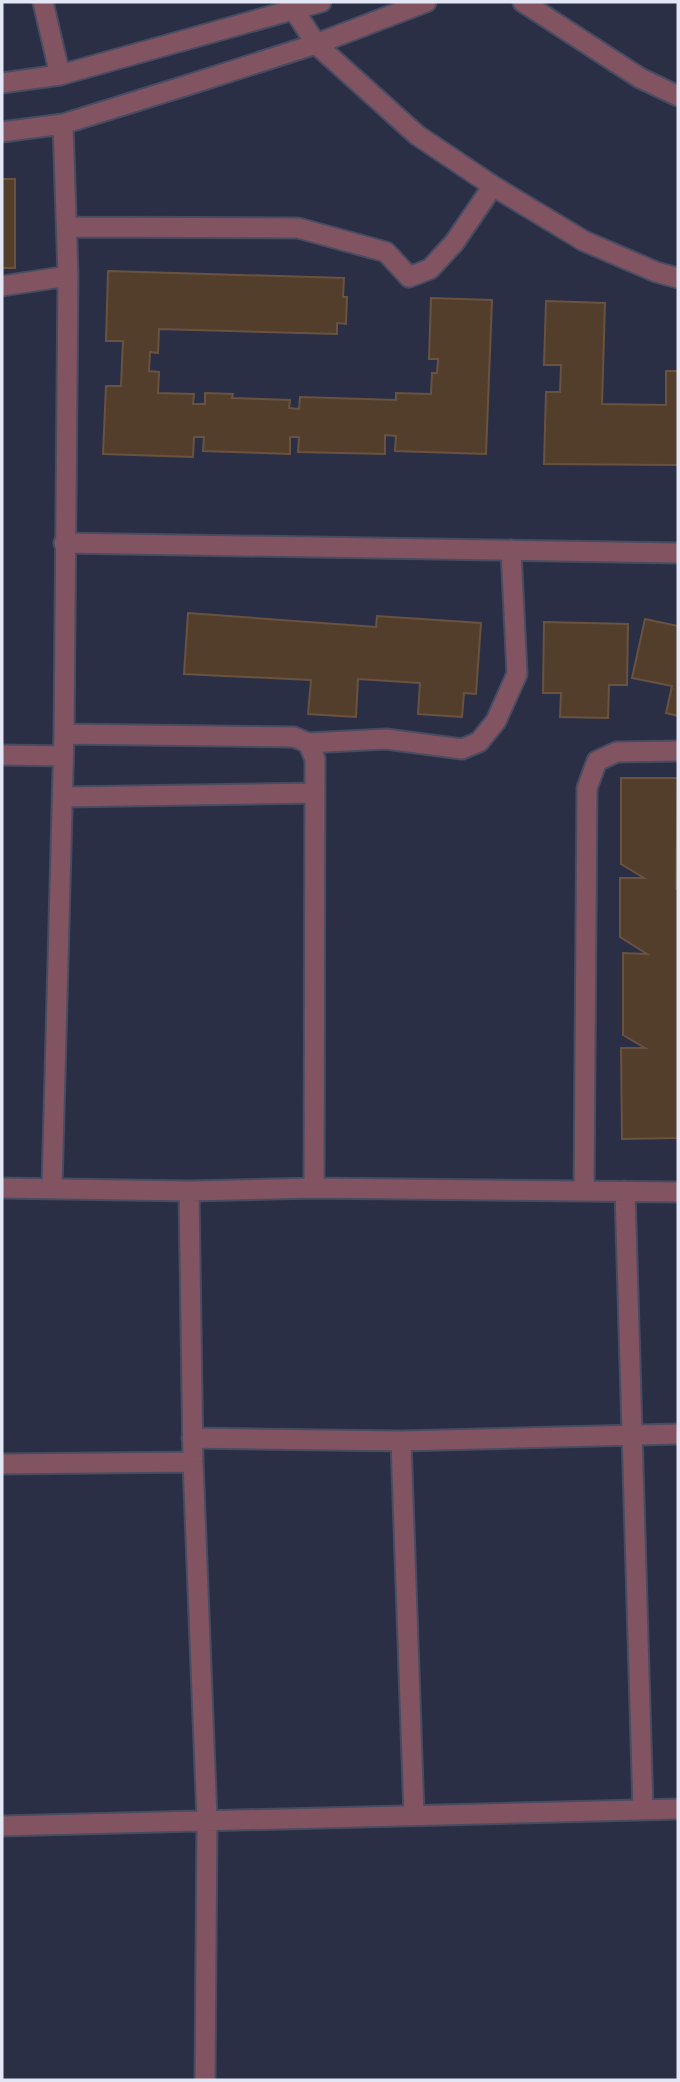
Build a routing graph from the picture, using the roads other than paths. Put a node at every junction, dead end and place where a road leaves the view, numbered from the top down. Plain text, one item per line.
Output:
1 (43, 2) edge
2 (321, 2) edge
3 (426, 2) edge
4 (523, 2) edge
5 (291, 6) edge
6 (316, 44) junction
7 (60, 75) junction
8 (2, 83) edge
9 (678, 96) edge
10 (62, 124) junction
11 (2, 132) edge
12 (493, 186) junction
13 (67, 227) junction
14 (68, 276) junction
15 (678, 278) edge
16 (2, 286) edge
17 (64, 543) junction
18 (511, 550) junction
19 (678, 553) edge
20 (64, 734) junction
21 (308, 743) junction
22 (678, 751) edge
23 (2, 755) edge
24 (63, 756) junction
25 (315, 793) junction
26 (62, 797) junction
27 (2, 1188) edge
28 (52, 1188) junction
29 (314, 1188) junction
30 (583, 1190) junction
31 (189, 1191) junction
32 (625, 1191) junction
33 (678, 1192) edge
34 (634, 1434) junction
35 (678, 1434) edge
36 (192, 1438) junction
37 (401, 1441) junction
38 (193, 1462) junction
39 (2, 1464) edge
40 (678, 1809) edge
41 (643, 1810) junction
42 (414, 1815) junction
43 (207, 1820) junction
44 (2, 1826) edge
45 (205, 2080) edge

1 - 7 street
2 - 5 street
3 - 6 street
4 - 9 street
5 - 6 street
5 - 7 street
6 - 10 street
6 - 12 street
7 - 8 street
10 - 11 street
10 - 13 street
12 - 13 street
12 - 15 street
13 - 14 street
14 - 16 street
14 - 17 street
17 - 18 street
17 - 20 street
18 - 19 street
18 - 21 street
20 - 21 street
20 - 24 street
21 - 25 street
22 - 30 street
23 - 24 street
24 - 26 street
25 - 26 street
25 - 29 street
26 - 28 street
27 - 28 street
28 - 31 street
29 - 30 street
29 - 31 street
30 - 32 street
31 - 36 street
32 - 33 street
32 - 34 street
34 - 35 street
34 - 37 street
34 - 41 street
36 - 37 street
36 - 38 street
37 - 42 street
38 - 39 street
38 - 43 street
40 - 41 street
41 - 42 street
42 - 43 street
43 - 44 street
43 - 45 street

